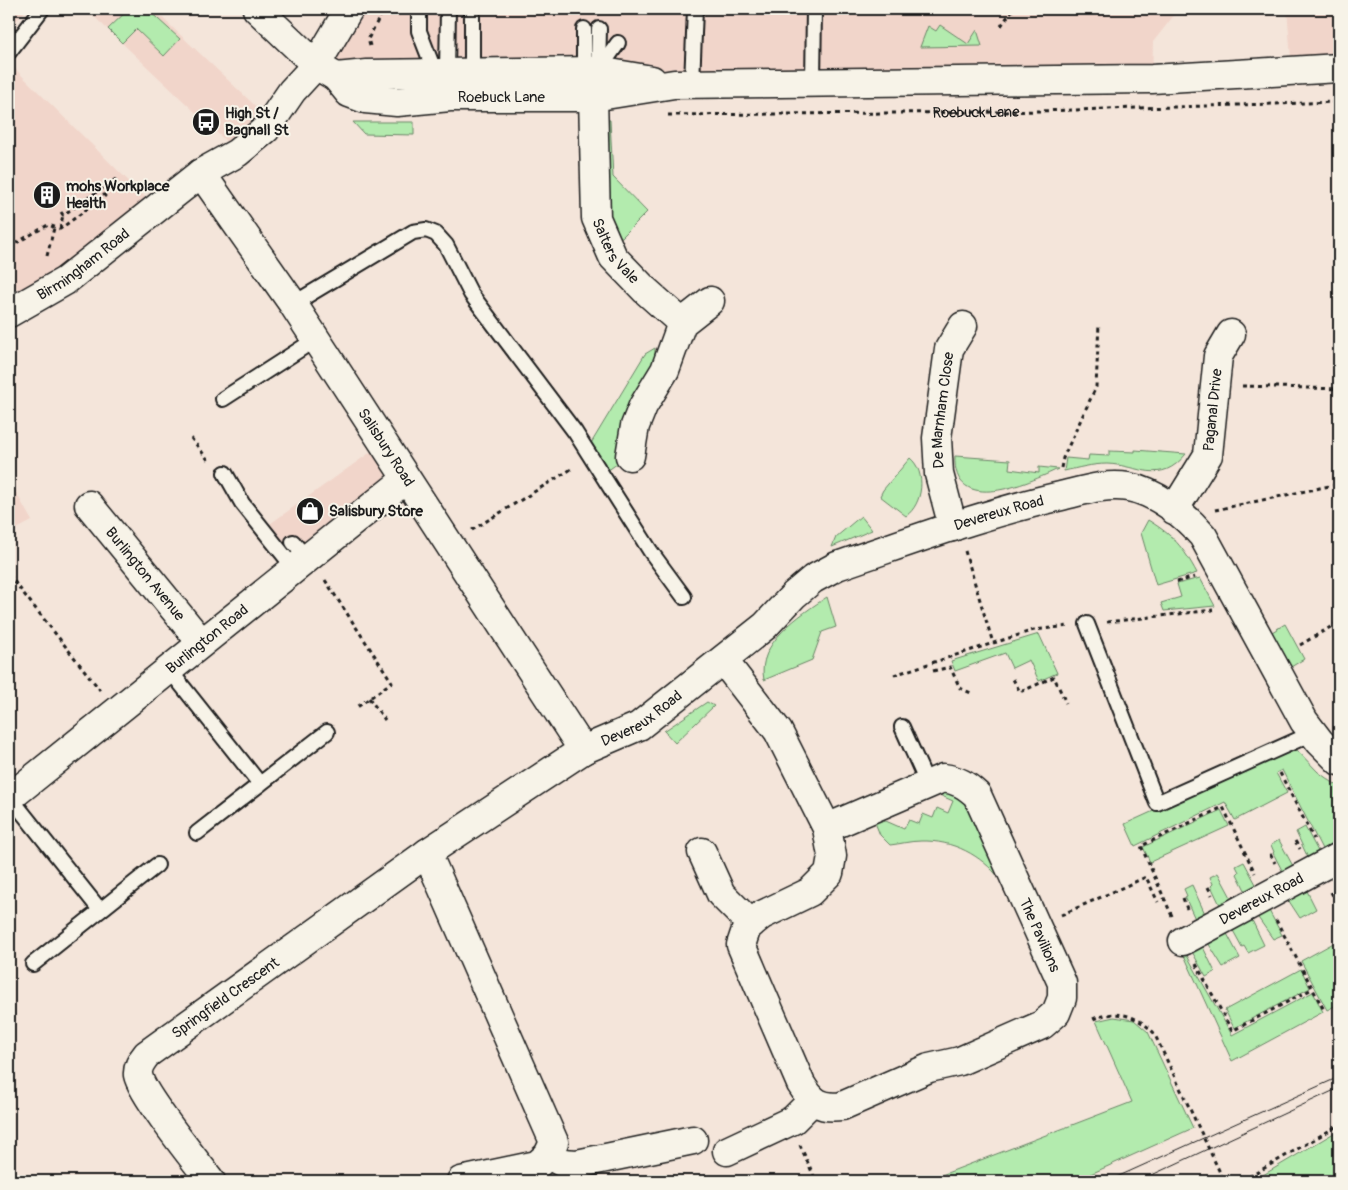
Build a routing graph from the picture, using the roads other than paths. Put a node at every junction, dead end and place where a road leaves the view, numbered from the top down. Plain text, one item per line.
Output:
1 (257, 9) edge
2 (349, 9) edge
3 (419, 9) edge
4 (448, 9) edge
5 (472, 9) edge
6 (695, 9) edge
7 (814, 9) edge
8 (34, 12) edge
9 (584, 28) dead end
10 (599, 29) dead end
11 (618, 43) dead end
12 (9, 52) edge
13 (1339, 68) edge
14 (326, 71) junction
15 (591, 71) junction
16 (549, 72) junction
17 (451, 73) junction
18 (813, 82) junction
19 (683, 84) junction
20 (508, 97) junction
21 (593, 97) junction
22 (201, 173) junction
23 (710, 301) dead end
24 (293, 304) junction
25 (9, 313) edge
26 (682, 323) junction
27 (963, 326) dead end
28 (1231, 334) dead end
29 (316, 339) junction
30 (223, 399) dead end
31 (630, 456) dead end
32 (225, 473) road end
33 (405, 480) junction
34 (89, 505) dead end
35 (1174, 510) junction
36 (957, 535) junction
37 (303, 560) junction
38 (684, 597) dead end
39 (1087, 624) road end
40 (201, 642) junction
41 (724, 660) junction
42 (168, 668) junction
43 (902, 727) dead end
44 (327, 732) dead end
45 (1313, 733) junction
46 (583, 750) junction
47 (1339, 761) edge
48 (260, 784) junction
49 (928, 785) junction
50 (12, 788) edge
51 (827, 828) junction
52 (197, 833) dead end
53 (702, 852) dead end
54 (427, 853) junction
55 (1333, 861) edge
56 (157, 866) dead end
57 (100, 910) junction
58 (750, 924) junction
59 (1183, 940) road end
60 (33, 964) dead end
61 (813, 1100) junction
62 (693, 1140) dead end
63 (727, 1151) dead end
64 (548, 1155) junction
65 (211, 1181) edge
66 (461, 1181) edge

1 - 14 street
2 - 14 street, Birmingham Road
3 - 17 lane
4 - 17 lane
5 - 17 lane
6 - 19 lane
7 - 18 lane
8 - 12 lane
9 - 15 lane
10 - 15 lane
11 - 15 lane
13 - 18 street, Roebuck Lane
14 - 17 street, Roebuck Lane
14 - 20 street, Roebuck Lane
14 - 22 street, Birmingham Road
15 - 16 street, Roebuck Lane
15 - 19 street, Roebuck Lane
15 - 21 street, Salters Vale
16 - 17 street, Roebuck Lane
16 - 21 street
17 - 20 lane
18 - 19 street, Roebuck Lane
19 - 21 street, Roebuck Lane
20 - 21 street, Roebuck Lane
21 - 26 street, Salters Vale
22 - 24 street, Salisbury Road
22 - 25 street, Birmingham Road
23 - 26 street
24 - 29 street, Salisbury Road
24 - 38 lane
26 - 31 street
27 - 36 street, De Marnham Close
28 - 35 street, Paganal Drive
29 - 30 lane
29 - 33 street, Salisbury Road
32 - 37 lane
33 - 37 street, Burlington Road
33 - 46 street, Salisbury Road
34 - 40 street, Burlington Avenue
35 - 36 street, Devereux Road
35 - 45 street, Devereux Road
36 - 41 street, Devereux Road
37 - 40 street, Burlington Road
39 - 45 lane
40 - 42 street, Burlington Road
41 - 46 street, Devereux Road
41 - 51 street
42 - 48 lane
42 - 50 street, Burlington Road
43 - 49 lane
44 - 48 lane
45 - 47 street, Devereux Road
46 - 54 street, Springfield Crescent
48 - 52 lane
49 - 51 street, The Pavilions
49 - 61 street, The Pavilions
50 - 57 lane
51 - 58 street
53 - 58 street
54 - 64 street
54 - 65 street, Springfield Crescent
55 - 59 street, Devereux Road
56 - 57 lane
57 - 60 lane
58 - 61 street
61 - 63 street
62 - 64 street
64 - 66 street

